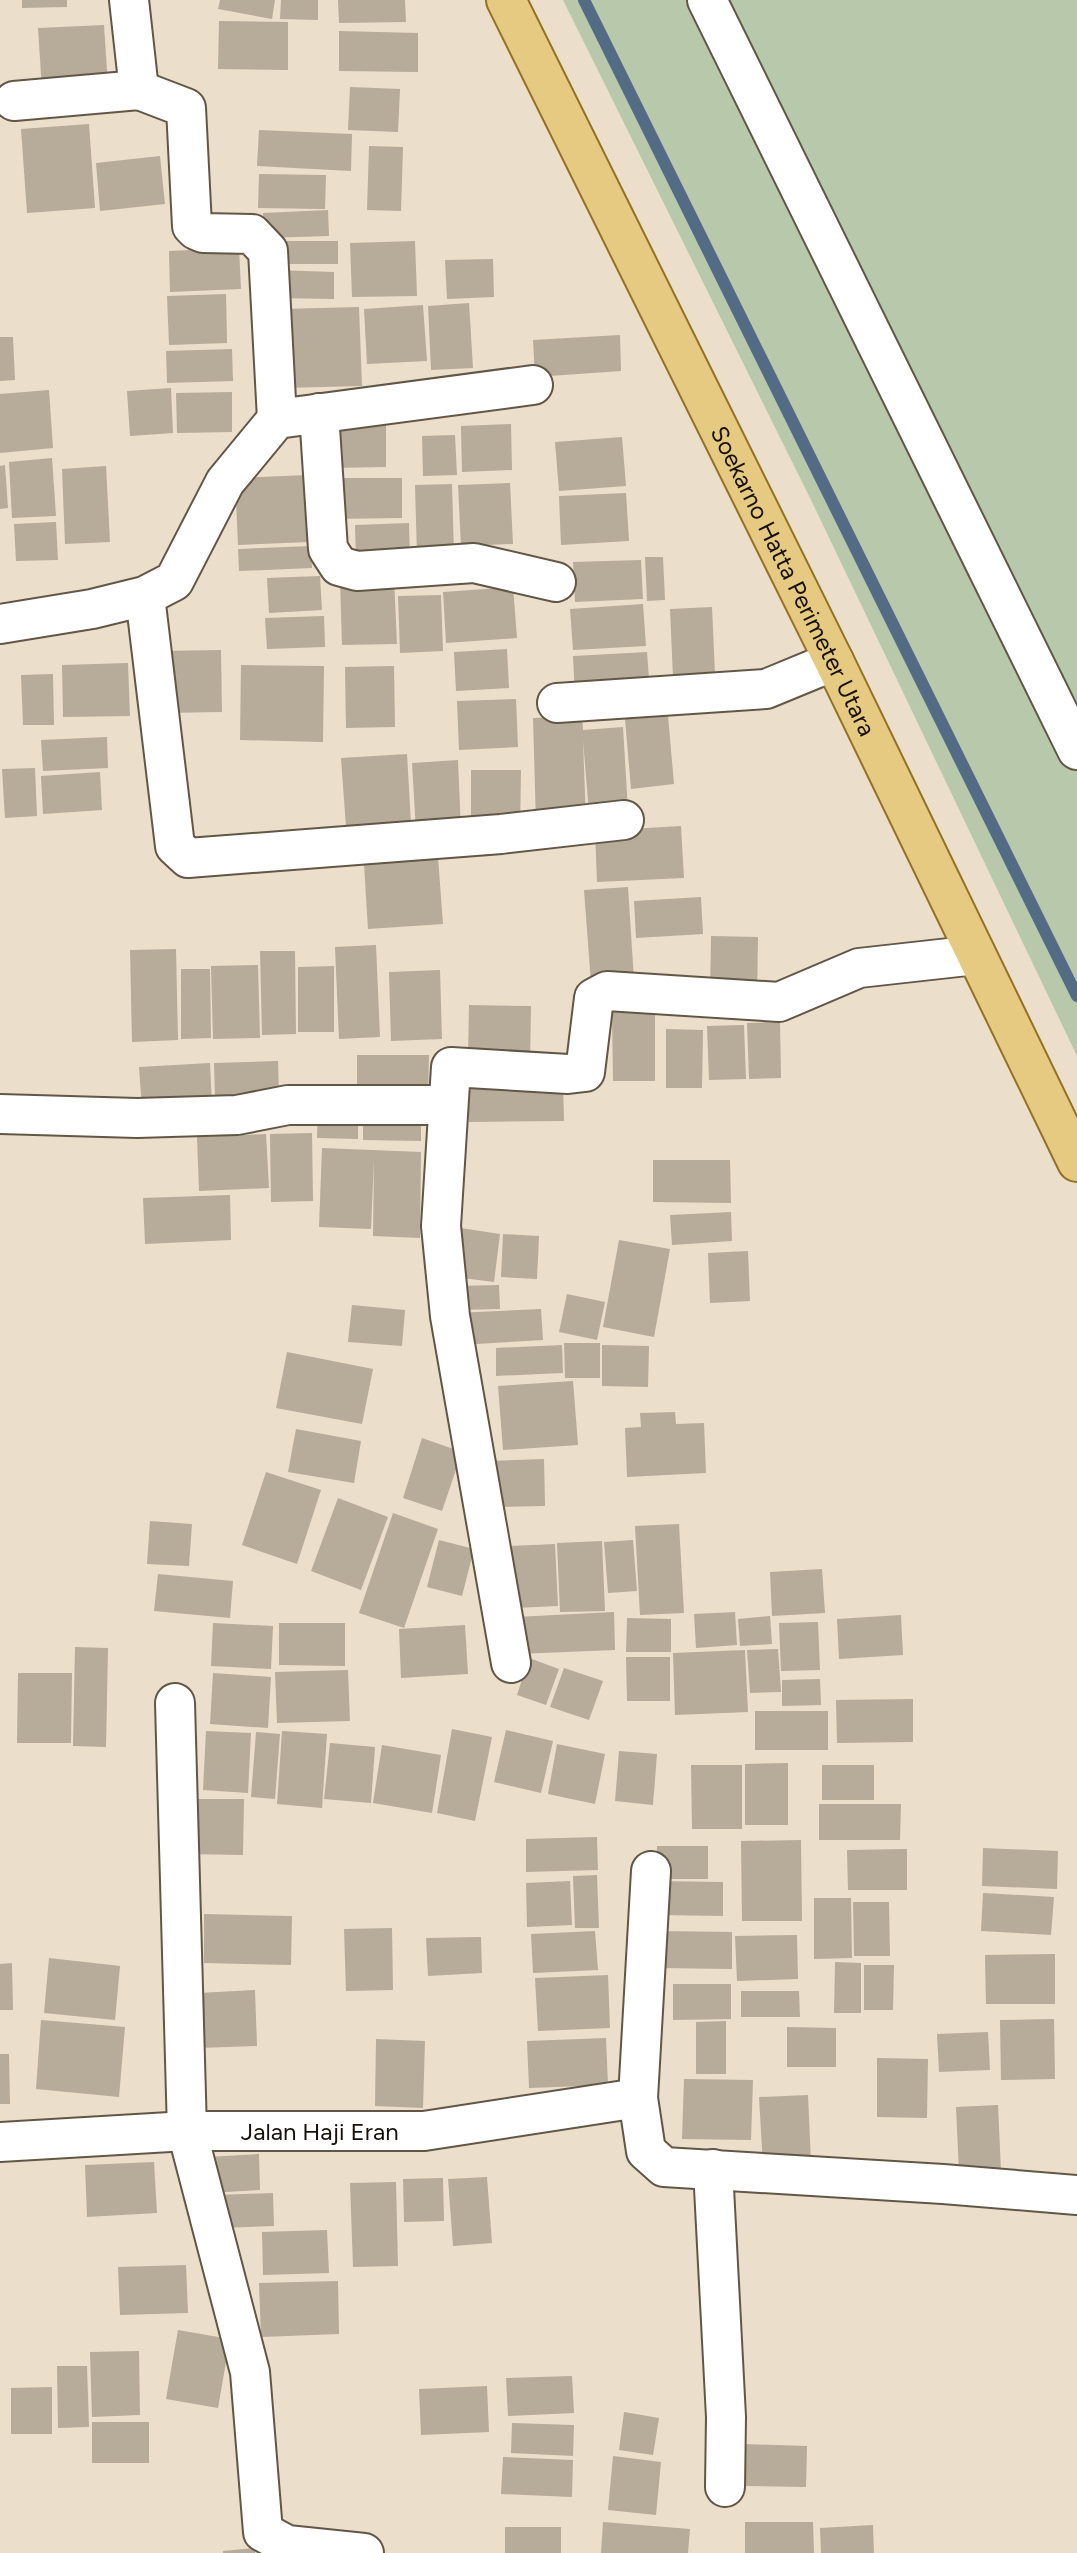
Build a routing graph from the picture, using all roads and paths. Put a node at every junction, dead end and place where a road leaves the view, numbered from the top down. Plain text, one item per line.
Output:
1 (129, 0) edge
2 (506, 0) edge
3 (707, 0) edge
4 (139, 90) junction
5 (14, 101) dead end
6 (533, 385) dead end
7 (319, 413) junction
8 (277, 419) junction
9 (556, 582) dead end
10 (145, 596) junction
11 (0, 624) edge
12 (834, 662) junction
13 (557, 703) dead end
14 (1077, 750) edge
15 (624, 820) dead end
16 (976, 955) junction
17 (448, 1105) junction
18 (0, 1114) edge
19 (1077, 1163) edge
20 (511, 1663) dead end
21 (175, 1703) dead end
22 (651, 1871) dead end
23 (638, 2098) junction
24 (187, 2131) junction
25 (0, 2142) edge
26 (713, 2169) junction
27 (1077, 2194) edge
28 (725, 2487) dead end
29 (365, 2553) edge

1 - 4 street
2 - 12 main road, Soekarno Hatta Perimeter Utara
3 - 14 street
4 - 5 street
4 - 8 street
6 - 7 street
7 - 8 street
7 - 9 street
8 - 10 street
10 - 11 street
10 - 15 street
12 - 13 street
12 - 16 main road, Soekarno Hatta Perimeter Utara
16 - 17 street
16 - 19 main road, Soekarno Hatta Perimeter Utara
17 - 18 street
17 - 20 street
21 - 24 street
22 - 23 street
23 - 24 street, Jalan Haji Eran
23 - 26 street
24 - 25 street, Jalan Haji Eran
24 - 29 street
26 - 27 street
26 - 28 street

